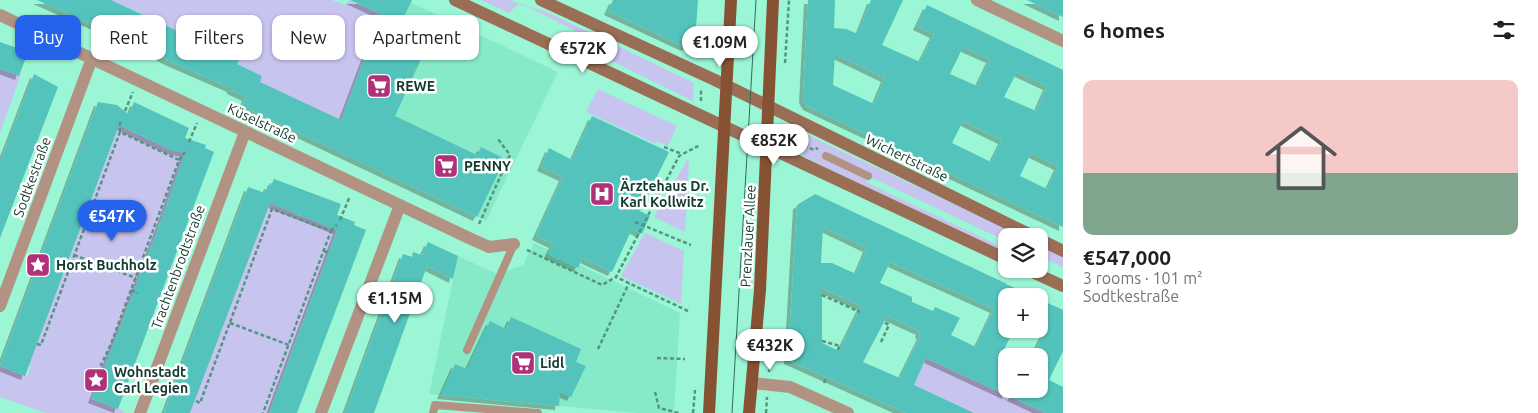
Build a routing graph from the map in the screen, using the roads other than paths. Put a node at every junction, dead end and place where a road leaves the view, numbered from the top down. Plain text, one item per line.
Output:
1 (455, 0) edge
2 (541, 0) edge
3 (731, 0) edge
4 (773, 0) edge
5 (977, 0) edge
6 (0, 15) edge
7 (1063, 40) edge
8 (91, 58) edge
9 (91, 60) edge
10 (96, 60) edge
11 (727, 86) junction
12 (768, 106) junction
13 (725, 127) junction
14 (245, 132) junction
15 (767, 148) junction
16 (826, 156) road end
17 (868, 176) dead end
18 (400, 205) junction
19 (1017, 228) edge
20 (514, 244) joint
21 (1048, 244) edge
22 (1063, 251) edge
23 (998, 255) edge
24 (1046, 278) edge
25 (1063, 286) edge
26 (0, 306) edge
27 (467, 350) dead end
28 (752, 383) junction
29 (140, 413) edge
30 (321, 413) edge
31 (433, 413) edge
32 (538, 413) edge
33 (710, 413) edge
34 (749, 413) edge
35 (848, 413) edge

1 - 13 street
2 - 11 street, Wichertstraße
3 - 11 main road, Prenzlauer Allee
4 - 12 main road, Prenzlauer Allee
5 - 7 street
6 - 8 street, Küselstraße
9 - 26 street, Sodtkestraße
10 - 14 street, Küselstraße
11 - 12 street, Wichertstraße
11 - 13 main road, Prenzlauer Allee
12 - 15 main road, Prenzlauer Allee
12 - 19 street, Wichertstraße
13 - 15 street
13 - 33 main road, Prenzlauer Allee
14 - 18 street, Küselstraße
14 - 29 street, Trachtenbrodtstraße
15 - 23 street
15 - 28 main road, Prenzlauer Allee
16 - 17 lane
18 - 20 street, Küselstraße
18 - 30 street
20 - 27 lane
21 - 22 street
24 - 25 street
28 - 34 main road, Prenzlauer Allee
28 - 35 street
31 - 32 lane

